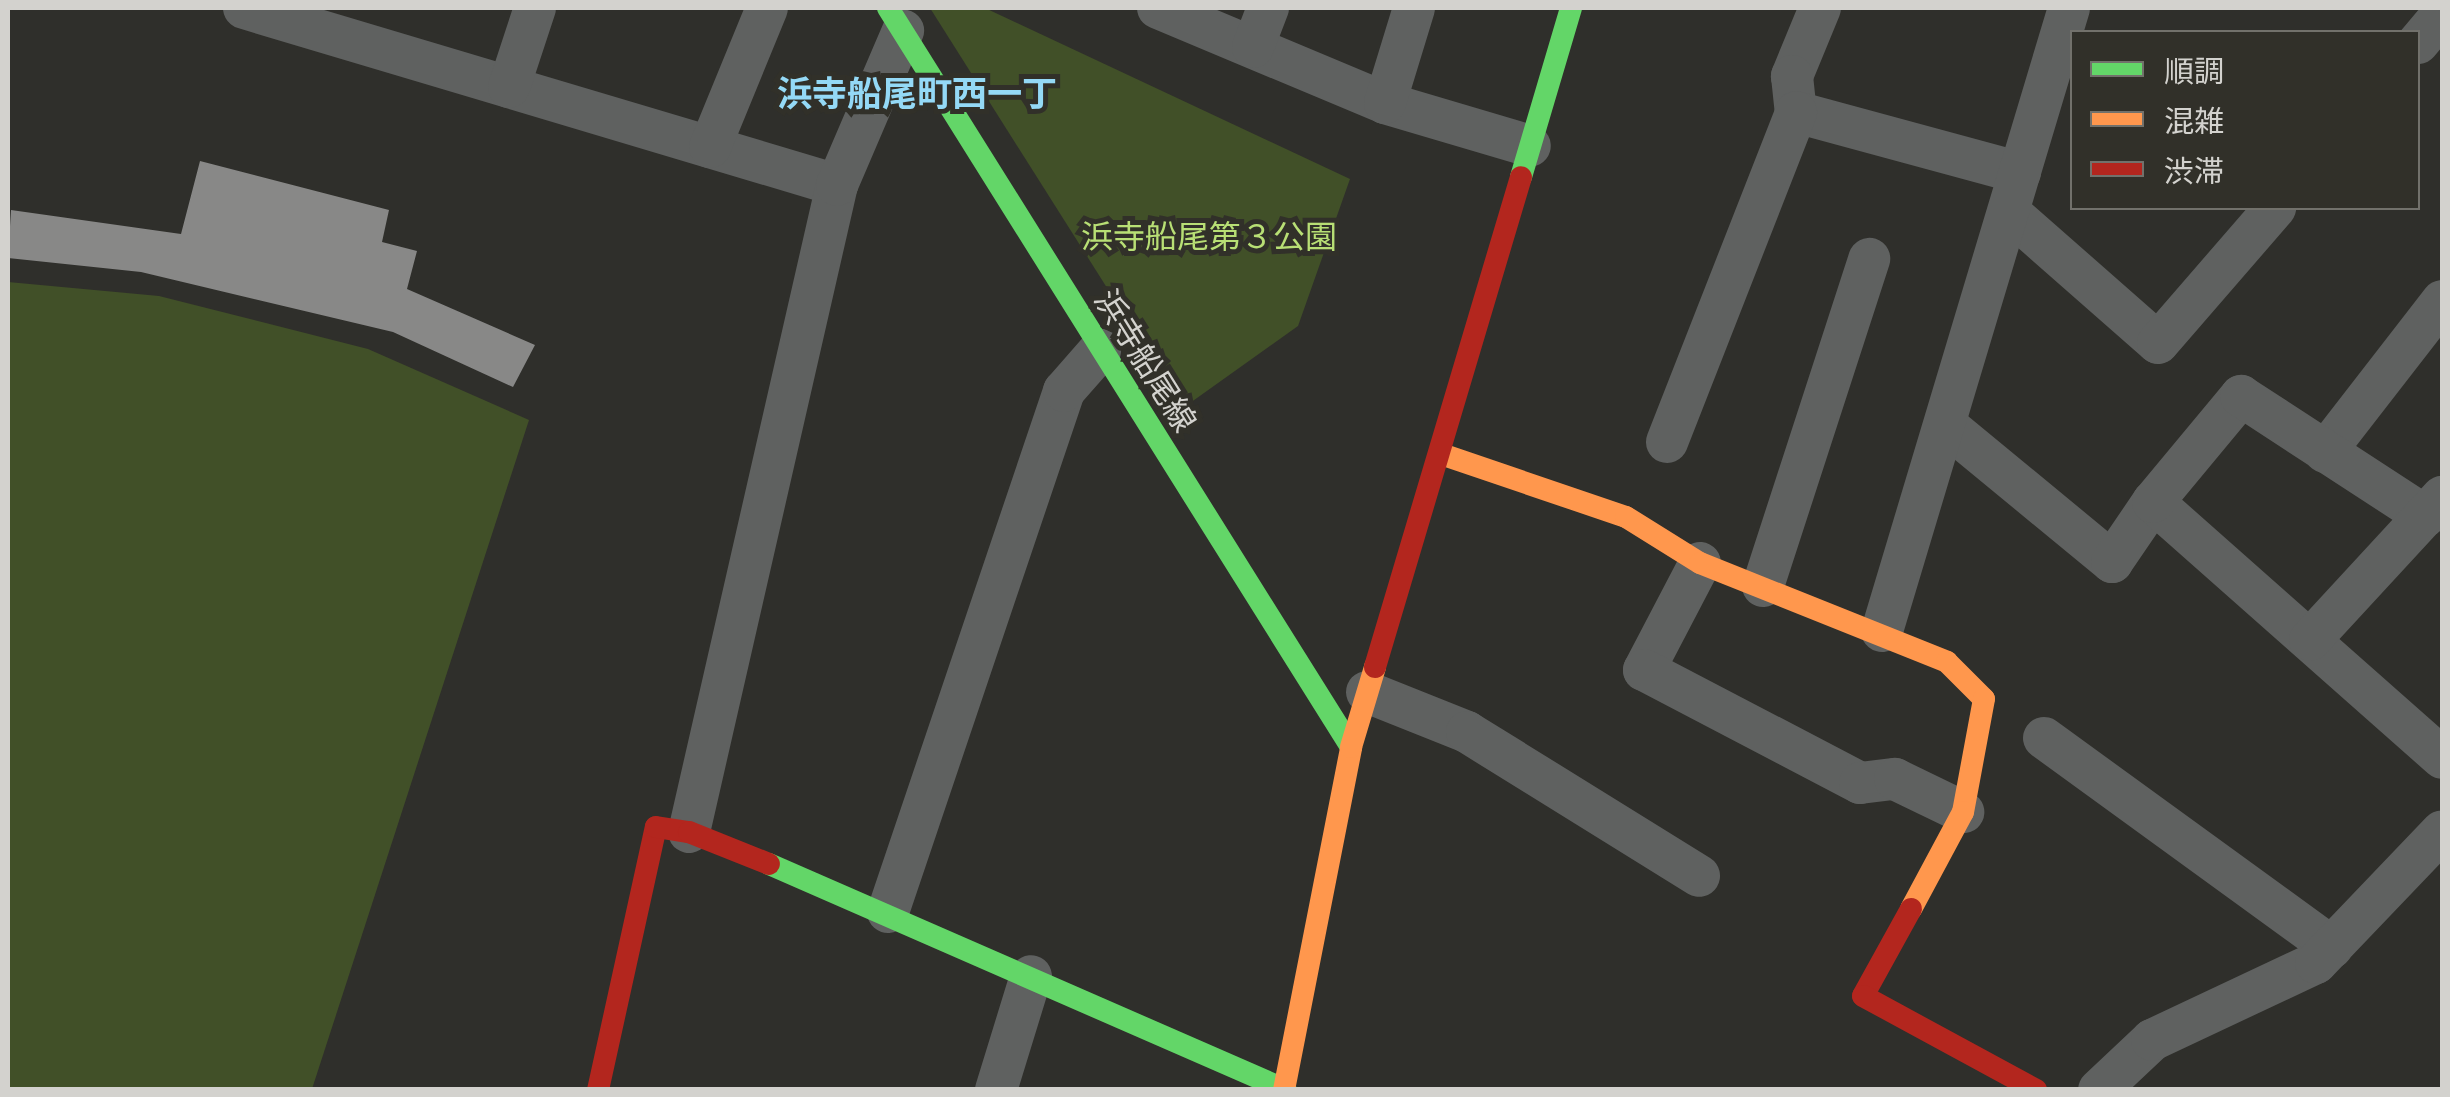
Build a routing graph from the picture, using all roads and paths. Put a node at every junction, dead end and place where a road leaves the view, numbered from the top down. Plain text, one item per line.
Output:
1 (535, 8) edge
2 (768, 8) edge
3 (1158, 8) edge
4 (1268, 8) edge
5 (1414, 8) edge
6 (1820, 8) edge
7 (2068, 8) edge
8 (265, 10) edge
9 (1560, 10) edge
10 (2442, 10) edge
11 (896, 19) edge
12 (358, 24) edge
13 (2420, 40) edge
14 (1253, 47) junction
15 (510, 87) junction
16 (1386, 103) junction
17 (1796, 112) junction
18 (1530, 146) junction
19 (710, 147) junction
20 (837, 185) junction
21 (2015, 193) junction
22 (2273, 210) edge
23 (1869, 260) dead end
24 (2442, 301) edge
25 (1100, 350) junction
26 (1947, 426) junction
27 (1667, 442) dead end
28 (2326, 452) junction
29 (1442, 454) junction
30 (2153, 502) junction
31 (2434, 507) edge
32 (1700, 563) junction
33 (1762, 586) junction
34 (1882, 631) junction
35 (2310, 640) junction
36 (1367, 692) junction
37 (2044, 738) dead end
38 (1350, 746) junction
39 (2442, 758) edge
40 (1963, 812) junction
41 (2442, 831) edge
42 (689, 832) junction
43 (1699, 876) dead end
44 (888, 912) junction
45 (2332, 947) junction
46 (1030, 976) junction
47 (1284, 1089) edge
48 (598, 1090) edge
49 (996, 1090) edge
50 (2036, 1090) edge
51 (2098, 1090) edge

1 - 15 street
2 - 19 street
3 - 14 street
4 - 14 street
5 - 16 street
6 - 17 street
7 - 21 street
8 - 12 street
9 - 18 street
10 - 13 street
11 - 20 street
11 - 25 street, 浜寺船尾線
12 - 15 street
14 - 16 street
15 - 19 street
16 - 18 street
17 - 21 street
17 - 27 street
18 - 29 street
19 - 20 street
20 - 42 street
21 - 22 street
21 - 26 street
23 - 33 street
24 - 28 street
25 - 38 street, 浜寺船尾線
25 - 44 street
26 - 30 street
26 - 34 street
28 - 30 street
28 - 31 street
29 - 32 street
29 - 36 street
30 - 35 street
31 - 35 street
32 - 33 street
32 - 40 street
33 - 34 street
34 - 40 street
35 - 39 street
36 - 38 street
36 - 43 street
37 - 45 street
38 - 47 street
40 - 50 street
41 - 45 street
42 - 44 street
42 - 48 street
44 - 46 street
45 - 51 street
46 - 47 street
46 - 49 street

